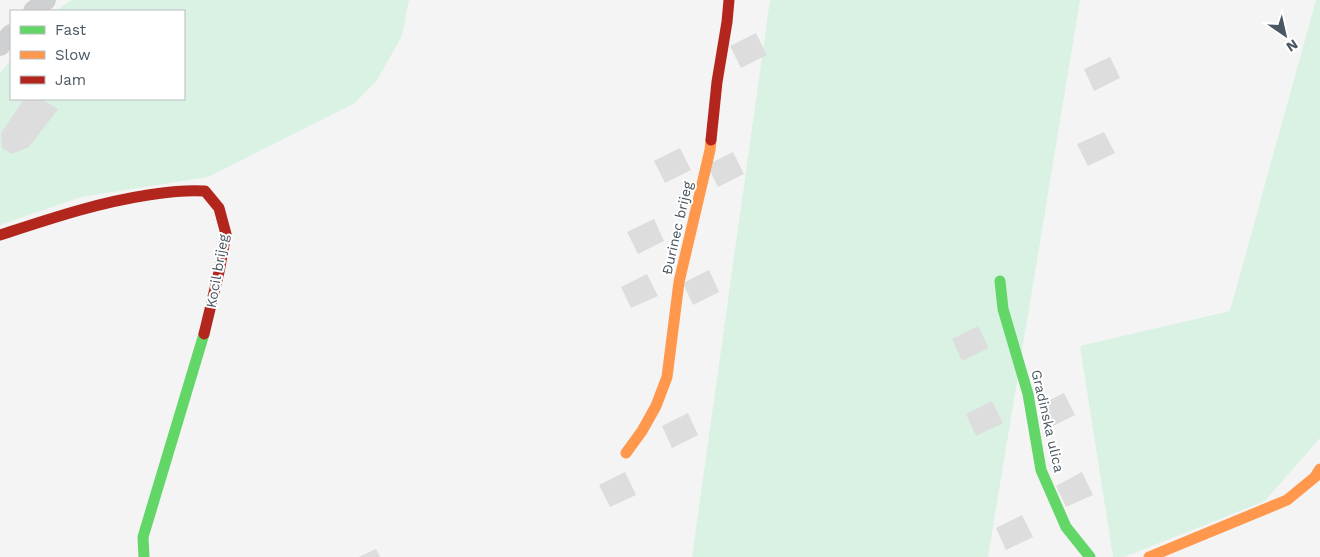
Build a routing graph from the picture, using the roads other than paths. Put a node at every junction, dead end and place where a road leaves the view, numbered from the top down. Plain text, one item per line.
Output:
1 (46, 0) edge
2 (729, 0) edge
3 (35, 10) edge
4 (10, 35) edge
5 (0, 46) edge
6 (0, 235) edge
7 (1000, 281) dead end
8 (626, 453) dead end
9 (1320, 469) edge
10 (144, 557) edge
11 (1090, 557) edge
12 (1149, 557) edge

1 - 3 street
2 - 8 street, Đurinec brijeg
4 - 5 street
6 - 10 street, Kocil brijeg
7 - 11 street, Gradinska ulica
9 - 12 street

